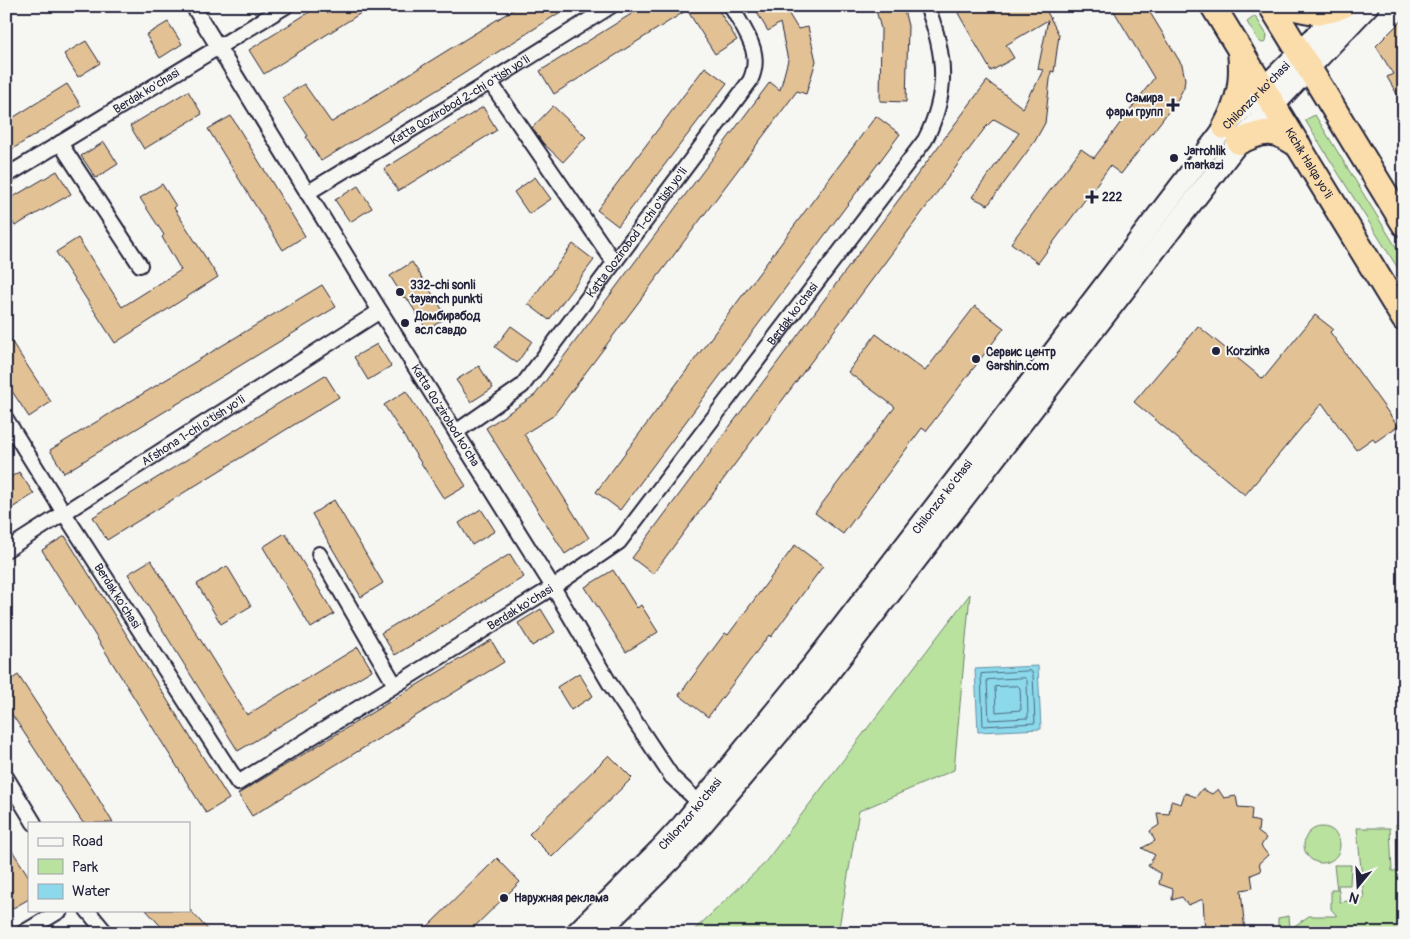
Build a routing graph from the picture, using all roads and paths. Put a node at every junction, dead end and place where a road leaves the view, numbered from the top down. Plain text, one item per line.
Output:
1 (192, 6) edge
2 (286, 6) edge
3 (611, 6) edge
4 (730, 6) edge
5 (927, 6) edge
6 (1213, 6) edge
7 (1271, 6) edge
8 (1289, 6) edge
9 (1343, 6) edge
10 (1368, 6) edge
11 (219, 48) junction
12 (1240, 48) junction
13 (1304, 60) junction
14 (490, 82) junction
15 (1269, 96) junction
16 (1232, 135) junction
17 (60, 142) junction
18 (1300, 148) junction
19 (6, 176) edge
20 (307, 193) junction
21 (1404, 224) edge
22 (614, 262) junction
23 (140, 265) dead end
24 (380, 311) junction
25 (1404, 319) edge
26 (6, 419) edge
27 (456, 432) junction
28 (64, 513) junction
29 (6, 550) edge
30 (319, 554) dead end
31 (553, 587) junction
32 (395, 685) junction
33 (6, 777) edge
34 (706, 809) junction
35 (33, 822) edge
36 (58, 912) edge
37 (89, 912) edge
38 (23, 933) edge
39 (106, 933) edge
40 (576, 933) edge
41 (598, 933) edge

1 - 11 street, Katta Qo'zirobod ko'cha
2 - 11 street, Berdak ko'chasi
3 - 14 street, Katta Qozirobod 2-chi o'tish yo'li
4 - 22 street, Katta Qozirobod 1-chi o'tish yo'li
5 - 31 street, Berdak ko'chasi
6 - 12 highway, Kichik Halqa yo'li
7 - 13 highway
8 - 9 highway
9 - 13 main road
10 - 13 main road
11 - 17 street, Berdak ko'chasi
11 - 20 street, Katta Qo'zirobod ko'cha
12 - 15 highway, Kichik Halqa yo'li
12 - 16 highway
13 - 15 main road, Chilonzor ko'chasi
13 - 21 highway
14 - 20 street, Katta Qozirobod 2-chi o'tish yo'li
14 - 22 street
15 - 16 main road, Chilonzor ko'chasi
15 - 18 highway, Kichik Halqa yo'li
16 - 18 highway
16 - 34 main road, Chilonzor ko'chasi
17 - 19 street, Berdak ko'chasi
17 - 23 street
18 - 25 highway, Kichik Halqa yo'li
20 - 24 street, Katta Qo'zirobod ko'cha
22 - 27 street, Katta Qozirobod 1-chi o'tish yo'li
24 - 27 street, Katta Qo'zirobod ko'cha
24 - 28 street, Afshona 1-chi o'tish yo'li
26 - 28 street, Berdak ko'chasi
27 - 31 street, Katta Qo'zirobod ko'cha
28 - 29 street, Afshona 1-chi o'tish yo'li
28 - 32 street, Berdak ko'chasi
30 - 32 street
31 - 32 street, Berdak ko'chasi
31 - 34 street, Katta Qo'zirobod ko'cha
33 - 35 street
34 - 40 main road, Chilonzor ko'chasi
34 - 41 main road, Chilonzor ko'chasi
36 - 38 street
37 - 39 street

